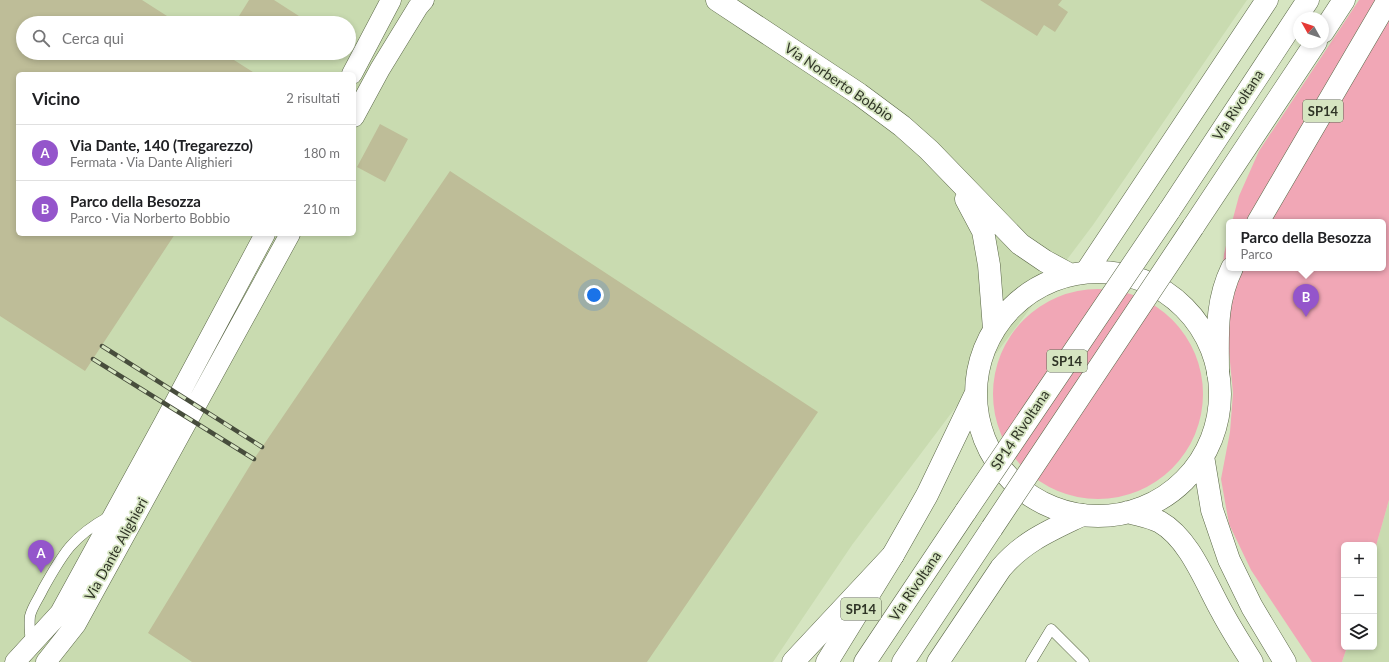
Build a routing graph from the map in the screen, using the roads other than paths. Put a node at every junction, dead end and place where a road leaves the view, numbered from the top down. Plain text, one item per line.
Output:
1 (392, 0) edge
2 (424, 0) edge
3 (717, 0) edge
4 (1267, 0) edge
5 (1308, 0) edge
6 (1344, 0) edge
7 (1388, 0) edge
8 (1329, 23) edge
9 (1312, 48) edge
10 (356, 67) edge
11 (380, 69) junction
12 (356, 113) edge
13 (953, 174) junction
14 (1169, 211) joint
15 (1260, 219) edge
16 (289, 236) edge
17 (262, 239) edge
18 (278, 255) junction
19 (1231, 271) edge
20 (1078, 273) junction
21 (994, 328) junction
22 (1218, 372) junction
23 (975, 394) junction
24 (172, 427) junction
25 (1203, 456) junction
26 (966, 511) joint
27 (1128, 512) junction
28 (1082, 515) junction
29 (893, 555) junction
30 (15, 662) edge
31 (46, 662) edge
32 (793, 662) edge
33 (827, 662) edge
34 (865, 662) edge
35 (903, 662) edge
36 (938, 662) edge
37 (1031, 662) edge
38 (1084, 662) edge
39 (1252, 662) edge
40 (1285, 662) edge

1 - 10 street
2 - 11 street
3 - 13 main road, Via Norberto Bobbio
4 - 20 main road
5 - 14 main road, Via Rivoltana / SP14
6 - 8 main road
7 - 15 main road, SP14
9 - 35 main road, SP14, bridge
10 - 11 street
11 - 12 street
13 - 20 main road, Via Norberto Bobbio
13 - 21 main road, Via Norberto Bobbio
14 - 26 main road, SP14 Rivoltana / SP14, bridge
16 - 18 street, Via Dante Alighieri
17 - 18 street, Via Dante Alighieri
17 - 24 street, Via Dante Alighieri
18 - 24 street, Via Dante Alighieri
19 - 22 main road
20 - 21 main road, Via Norberto Bobbio
20 - 22 main road, Via Norberto Bobbio
21 - 23 main road, Via Norberto Bobbio
22 - 25 main road, Via Norberto Bobbio
23 - 28 main road, Via Norberto Bobbio
23 - 29 main road, SP14
24 - 30 street, Via Dante Alighieri
24 - 31 street, Via Dante Alighieri
25 - 27 main road, Via Norberto Bobbio
25 - 40 main road
26 - 34 main road, Via Rivoltana / SP14
27 - 28 main road, Via Norberto Bobbio
27 - 39 main road, Via Norberto Bobbio
28 - 36 main road
29 - 32 main road
29 - 33 main road, SP14
37 - 38 lane

